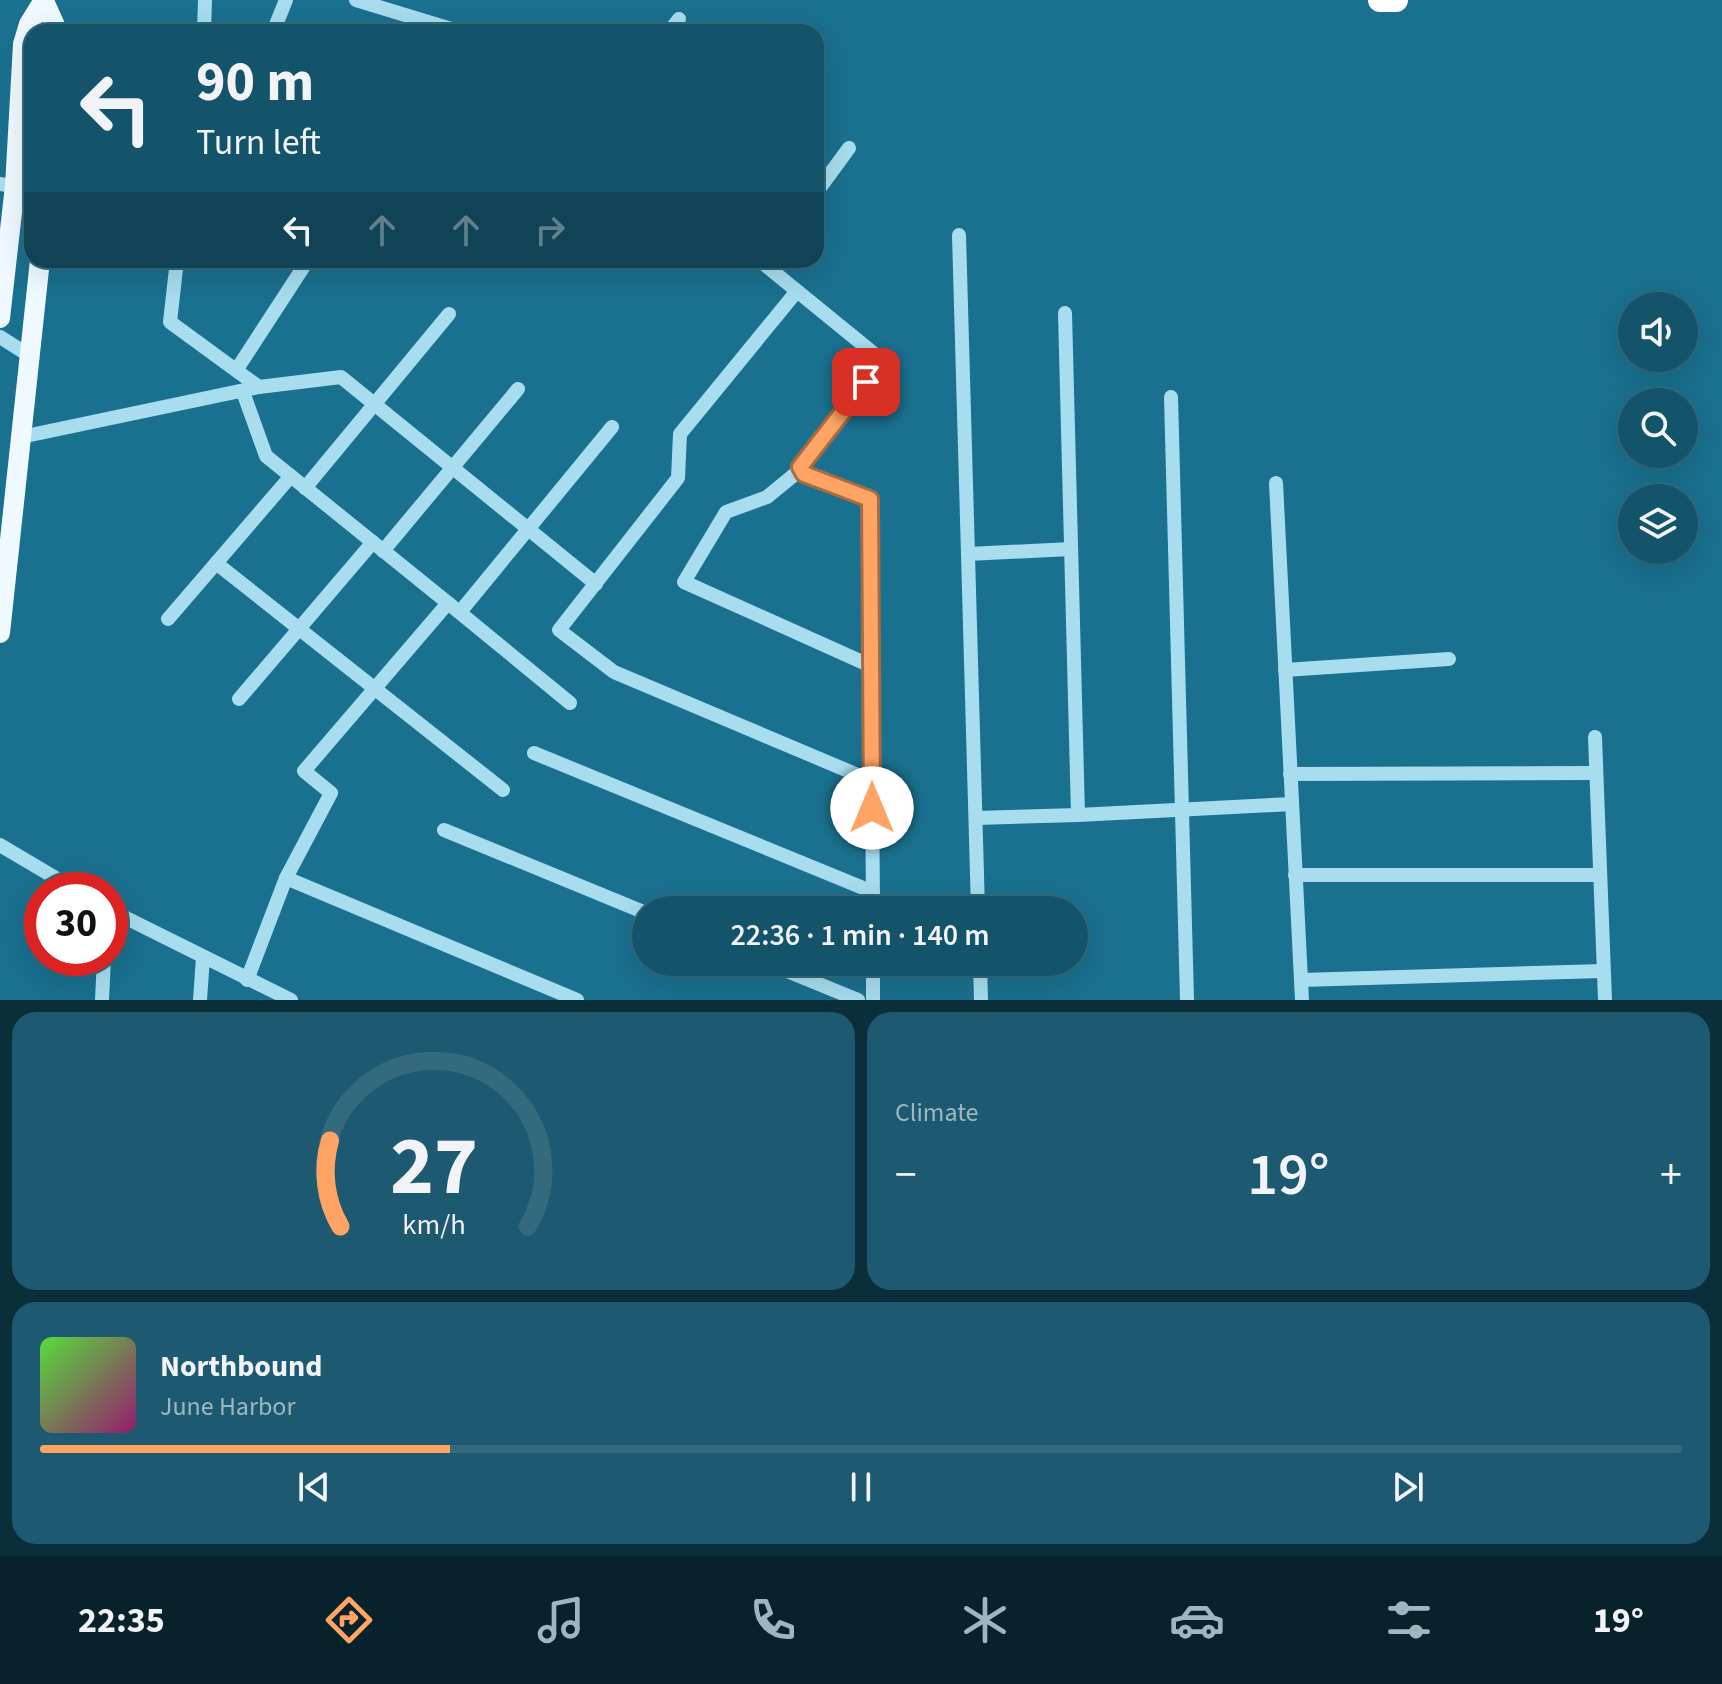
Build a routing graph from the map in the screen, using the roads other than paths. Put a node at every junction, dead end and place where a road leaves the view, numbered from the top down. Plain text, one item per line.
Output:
1 (44, 0) edge
2 (205, 0) edge
3 (286, 0) edge
4 (356, 0) edge
5 (1380, 0) edge
6 (1396, 0) edge
7 (679, 19) dead end
8 (29, 24) edge
9 (54, 24) edge
10 (204, 24) edge
11 (276, 24) edge
12 (435, 24) edge
13 (675, 24) edge
14 (24, 41) edge
15 (849, 148) dead end
16 (824, 182) edge
17 (16, 187) edge
18 (959, 235) dead end
19 (39, 268) edge
20 (176, 268) edge
21 (303, 268) edge
22 (771, 268) edge
23 (797, 291) junction
24 (1065, 313) dead end
25 (449, 314) dead end
26 (0, 318) edge
27 (0, 337) edge
28 (30, 356) junction
29 (237, 369) junction
30 (259, 387) junction
31 (518, 389) dead end
32 (243, 392) junction
33 (1171, 397) dead end
34 (374, 404) junction
35 (612, 427) dead end
36 (21, 437) junction
37 (452, 469) junction
38 (800, 470) junction
39 (291, 476) junction
40 (1276, 483) dead end
41 (305, 488) junction
42 (529, 528) junction
43 (378, 546) junction
44 (1071, 549) junction
45 (968, 554) junction
46 (216, 563) junction
47 (596, 584) junction
48 (454, 608) junction
49 (168, 619) dead end
50 (298, 630) junction
51 (0, 633) edge
52 (1449, 659) dead end
53 (871, 666) junction
54 (1285, 670) junction
55 (374, 690) junction
56 (239, 699) dead end
57 (570, 703) dead end
58 (1595, 737) dead end
59 (534, 753) dead end
60 (1596, 773) junction
61 (1290, 774) junction
62 (872, 781) junction
63 (503, 790) dead end
64 (1292, 804) junction
65 (1185, 810) junction
66 (1078, 815) junction
67 (976, 818) junction
68 (444, 830) dead end
69 (0, 845) edge
70 (46, 872) edge
71 (1295, 875) junction
72 (1600, 875) junction
73 (286, 878) junction
74 (873, 892) junction
75 (873, 896) edge
76 (978, 896) edge
77 (632, 907) edge
78 (128, 919) edge
79 (203, 957) junction
80 (1603, 971) junction
81 (103, 976) edge
82 (799, 976) edge
83 (873, 976) edge
84 (980, 976) edge
85 (247, 980) junction
86 (1301, 980) junction
87 (102, 1000) edge
88 (200, 1000) edge
89 (291, 1000) edge
90 (577, 1000) edge
91 (858, 1000) edge
92 (873, 1000) edge
93 (981, 1000) edge
94 (1187, 1000) edge
95 (1302, 1000) edge
96 (1605, 1000) edge

1 - 8 main road
1 - 9 main road
2 - 10 street
3 - 11 street
4 - 12 street
5 - 6 highway
7 - 13 street
14 - 17 main road
15 - 16 street
17 - 26 main road
18 - 45 street
19 - 28 main road
20 - 29 street
21 - 29 street
22 - 23 street
23 - 38 street
23 - 47 street
24 - 44 street
25 - 34 street
27 - 28 street
28 - 36 main road
29 - 30 street
30 - 32 street
30 - 34 street
31 - 37 street
32 - 36 street
32 - 39 street
33 - 65 street
34 - 37 street
34 - 41 street
35 - 42 street
36 - 51 main road
37 - 42 street
37 - 43 street
38 - 53 street
38 - 53 street
39 - 41 street
39 - 46 street
40 - 54 street
41 - 43 street
42 - 47 street
42 - 48 street
43 - 48 street
43 - 50 street
44 - 45 street
44 - 66 street
45 - 67 street
46 - 49 street
46 - 50 street
47 - 62 street
48 - 55 street
48 - 57 street
50 - 55 street
50 - 56 street
52 - 54 street
53 - 62 street
54 - 61 street
55 - 63 street
55 - 73 street
58 - 60 street
59 - 74 street
60 - 61 street
60 - 72 street
61 - 64 street
62 - 74 street
64 - 65 street
64 - 71 street
65 - 66 street
65 - 94 street
66 - 67 street
67 - 76 street
68 - 77 street
69 - 70 street
71 - 72 street
71 - 86 street
72 - 80 street
73 - 85 street
73 - 90 street
74 - 75 street
78 - 79 street
79 - 85 street
79 - 88 street
80 - 86 street
80 - 96 street
81 - 87 street
82 - 91 street
83 - 92 street
84 - 93 street
85 - 89 street
86 - 95 street

